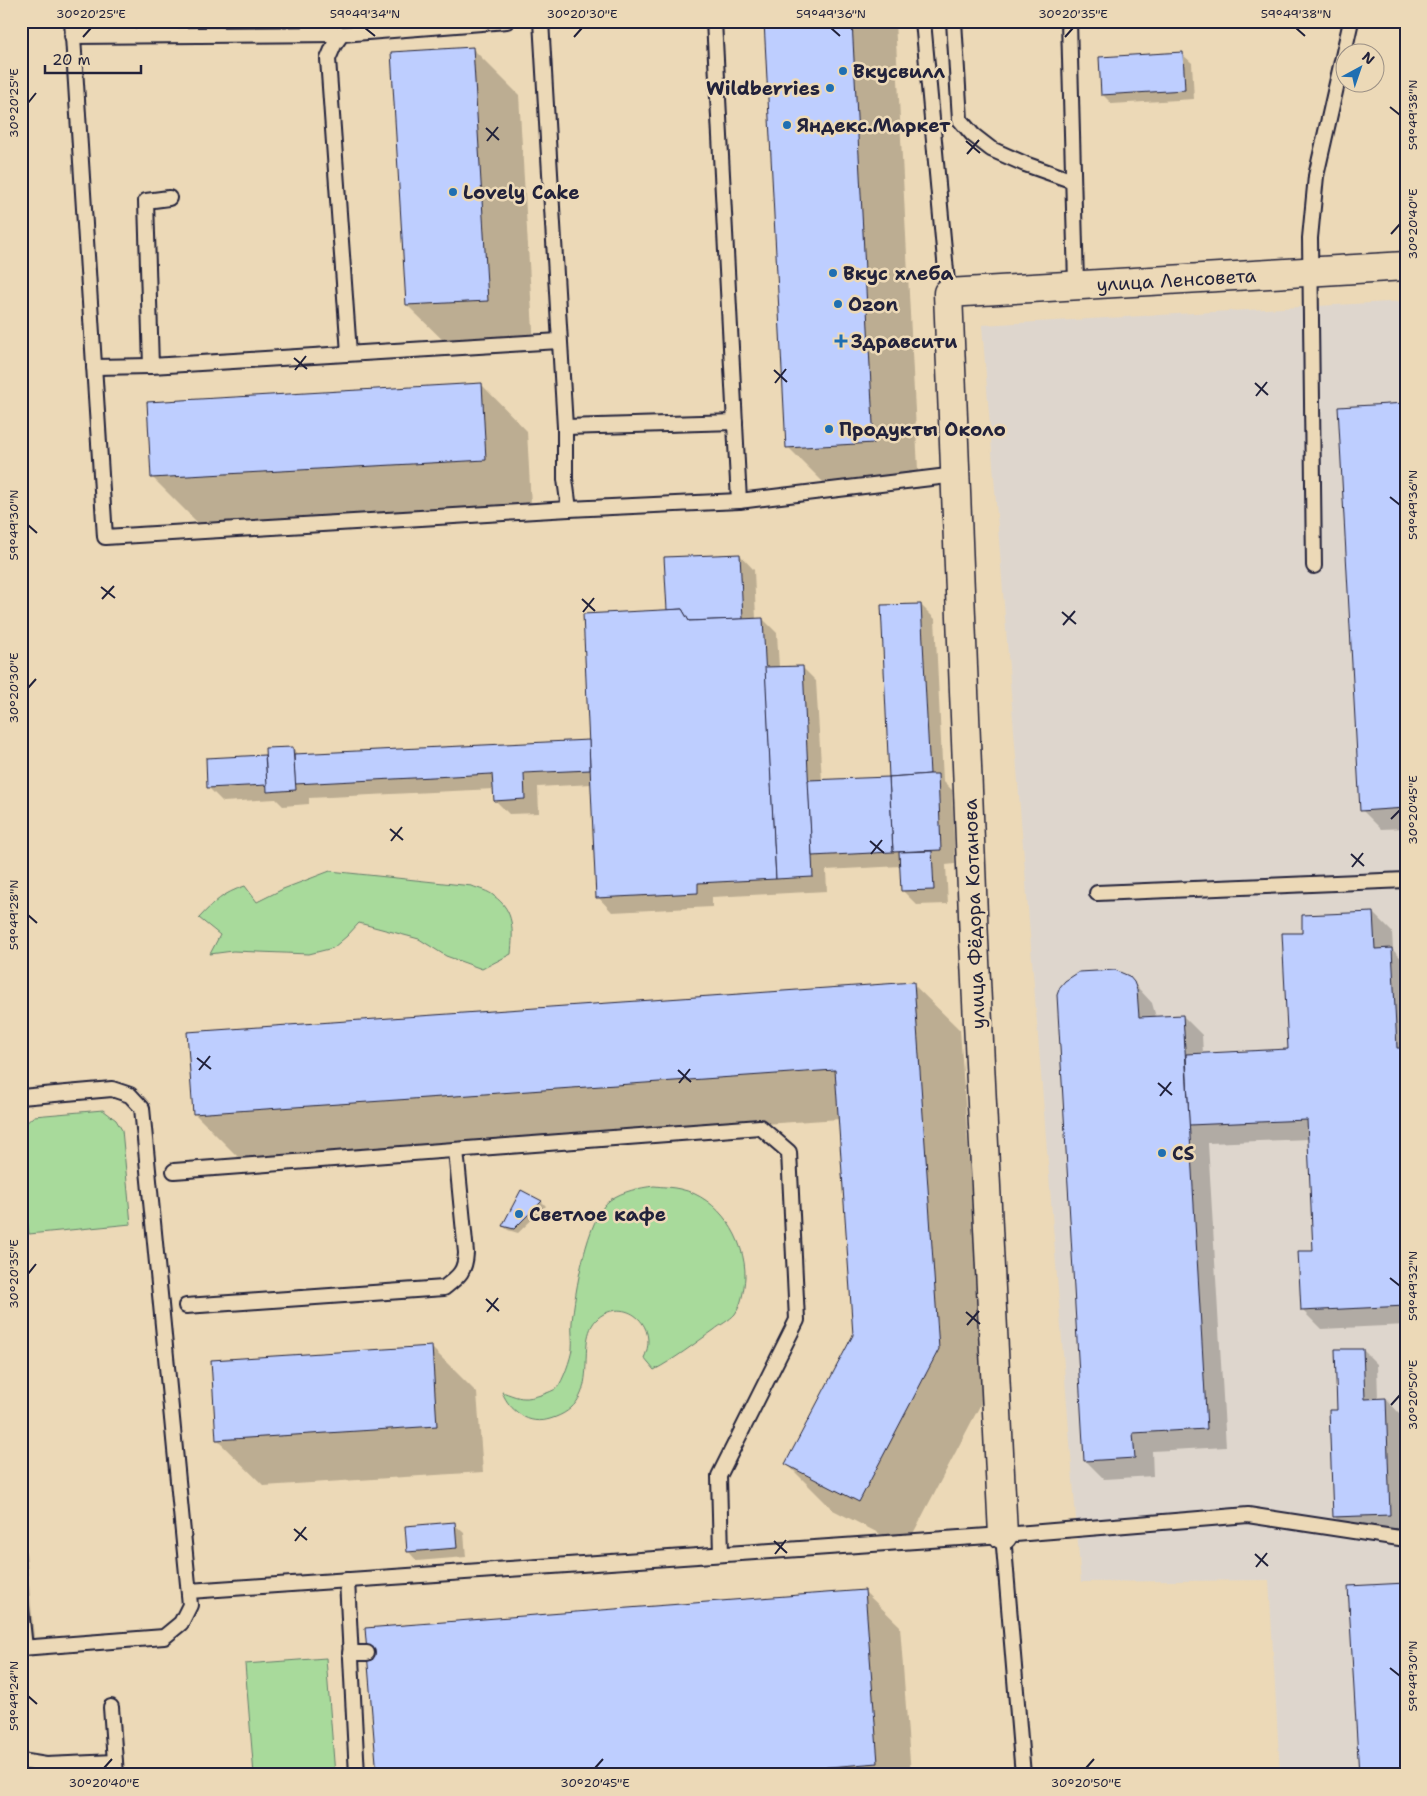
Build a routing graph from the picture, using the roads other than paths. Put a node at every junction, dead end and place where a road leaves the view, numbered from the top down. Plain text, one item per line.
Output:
1 (72, 21) edge
2 (507, 21) edge
3 (541, 21) edge
4 (714, 21) edge
5 (923, 21) edge
6 (954, 21) edge
7 (1069, 21) edge
8 (1351, 21) edge
9 (342, 34) junction
10 (72, 36) junction
11 (1072, 181) junction
12 (168, 198) dead end
13 (1406, 266) edge
14 (1311, 272) junction
15 (1076, 284) junction
16 (948, 293) junction
17 (560, 342) junction
18 (349, 353) junction
19 (151, 366) junction
20 (94, 367) junction
21 (735, 422) junction
22 (565, 427) junction
23 (956, 475) junction
24 (739, 501) junction
25 (569, 509) junction
26 (1314, 566) dead end
27 (1406, 880) edge
28 (1097, 893) dead end
29 (21, 1097) edge
30 (456, 1150) junction
31 (174, 1171) dead end
32 (186, 1306) dead end
33 (1003, 1535) junction
34 (1406, 1539) edge
35 (721, 1554) junction
36 (347, 1580) junction
37 (189, 1590) junction
38 (21, 1610) edge
39 (23, 1648) edge
40 (350, 1653) junction
41 (367, 1653) dead end
42 (111, 1706) dead end
43 (21, 1761) edge
44 (116, 1768) edge
45 (357, 1775) edge
46 (1022, 1775) edge

1 - 10 lane
2 - 9 lane
3 - 17 lane
4 - 21 lane
5 - 16 lane
6 - 11 lane
7 - 11 lane
8 - 14 lane
9 - 10 lane
9 - 18 lane
10 - 20 lane
11 - 15 lane
12 - 19 lane
13 - 14 street, улица Ленсовета
14 - 15 street, улица Ленсовета
14 - 26 lane
15 - 16 street, улица Ленсовета
16 - 23 street, улица Фёдора Котанова
17 - 18 lane
17 - 22 lane
18 - 19 lane
19 - 20 lane
20 - 25 lane
21 - 22 lane
21 - 24 lane
22 - 25 lane
23 - 24 lane
23 - 33 street, улица Фёдора Котанова
24 - 25 lane
27 - 28 lane
29 - 37 lane
30 - 31 lane
30 - 32 lane
30 - 35 lane
33 - 34 lane
33 - 35 lane
33 - 46 lane
35 - 36 lane
36 - 37 lane
36 - 40 lane
37 - 39 lane
38 - 39 lane
40 - 41 lane
40 - 45 lane
42 - 44 lane
43 - 44 lane

